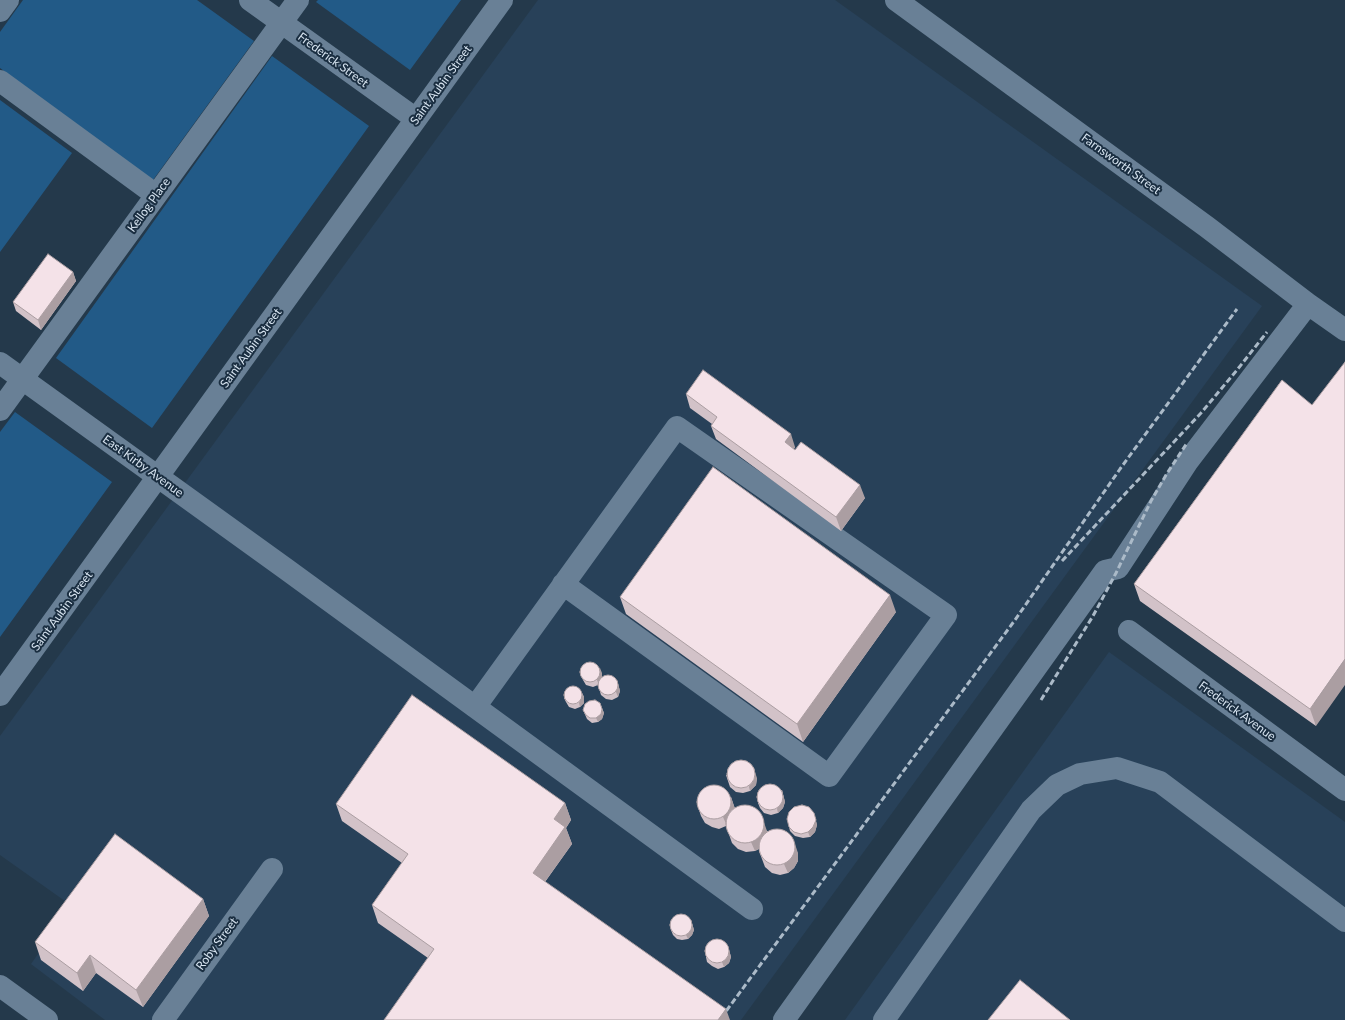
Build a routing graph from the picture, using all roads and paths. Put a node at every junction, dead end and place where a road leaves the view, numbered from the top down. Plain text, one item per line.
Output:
1 (8, 0) edge
2 (250, 0) edge
3 (298, 0) edge
4 (502, 0) edge
5 (896, 0) edge
6 (0, 11) edge
7 (282, 23) junction
8 (0, 81) edge
9 (416, 120) junction
10 (156, 195) junction
11 (1308, 304) junction
12 (1345, 330) edge
13 (0, 363) edge
14 (22, 379) junction
15 (0, 410) edge
16 (158, 477) junction
17 (563, 584) junction
18 (1129, 631) dead end
19 (0, 695) edge
20 (475, 706) junction
21 (1345, 790) edge
22 (272, 869) dead end
23 (752, 909) dead end
24 (1345, 921) edge
25 (0, 986) edge
26 (47, 1020) edge
27 (163, 1020) edge
28 (784, 1020) edge
29 (884, 1020) edge

1 - 6 street
2 - 7 street, Frederick Street
3 - 7 street, Kellog Place
4 - 9 street, Saint Aubin Street
5 - 11 street, Farnsworth Street
7 - 9 street, Frederick Street
7 - 10 street, Kellog Place
8 - 10 street
9 - 16 street, Saint Aubin Street
10 - 14 street, Kellog Place
11 - 12 street, Farnsworth Street
11 - 28 street
13 - 14 street, East Kirby Avenue
14 - 15 street, Kellog Place
14 - 16 street, East Kirby Avenue
16 - 19 street, Saint Aubin Street
16 - 20 street, East Kirby Avenue
17 - 17 street
17 - 20 street
18 - 21 street, Frederick Avenue
20 - 23 street, East Kirby Avenue
22 - 27 street, Roby Street
24 - 29 street
25 - 26 street

